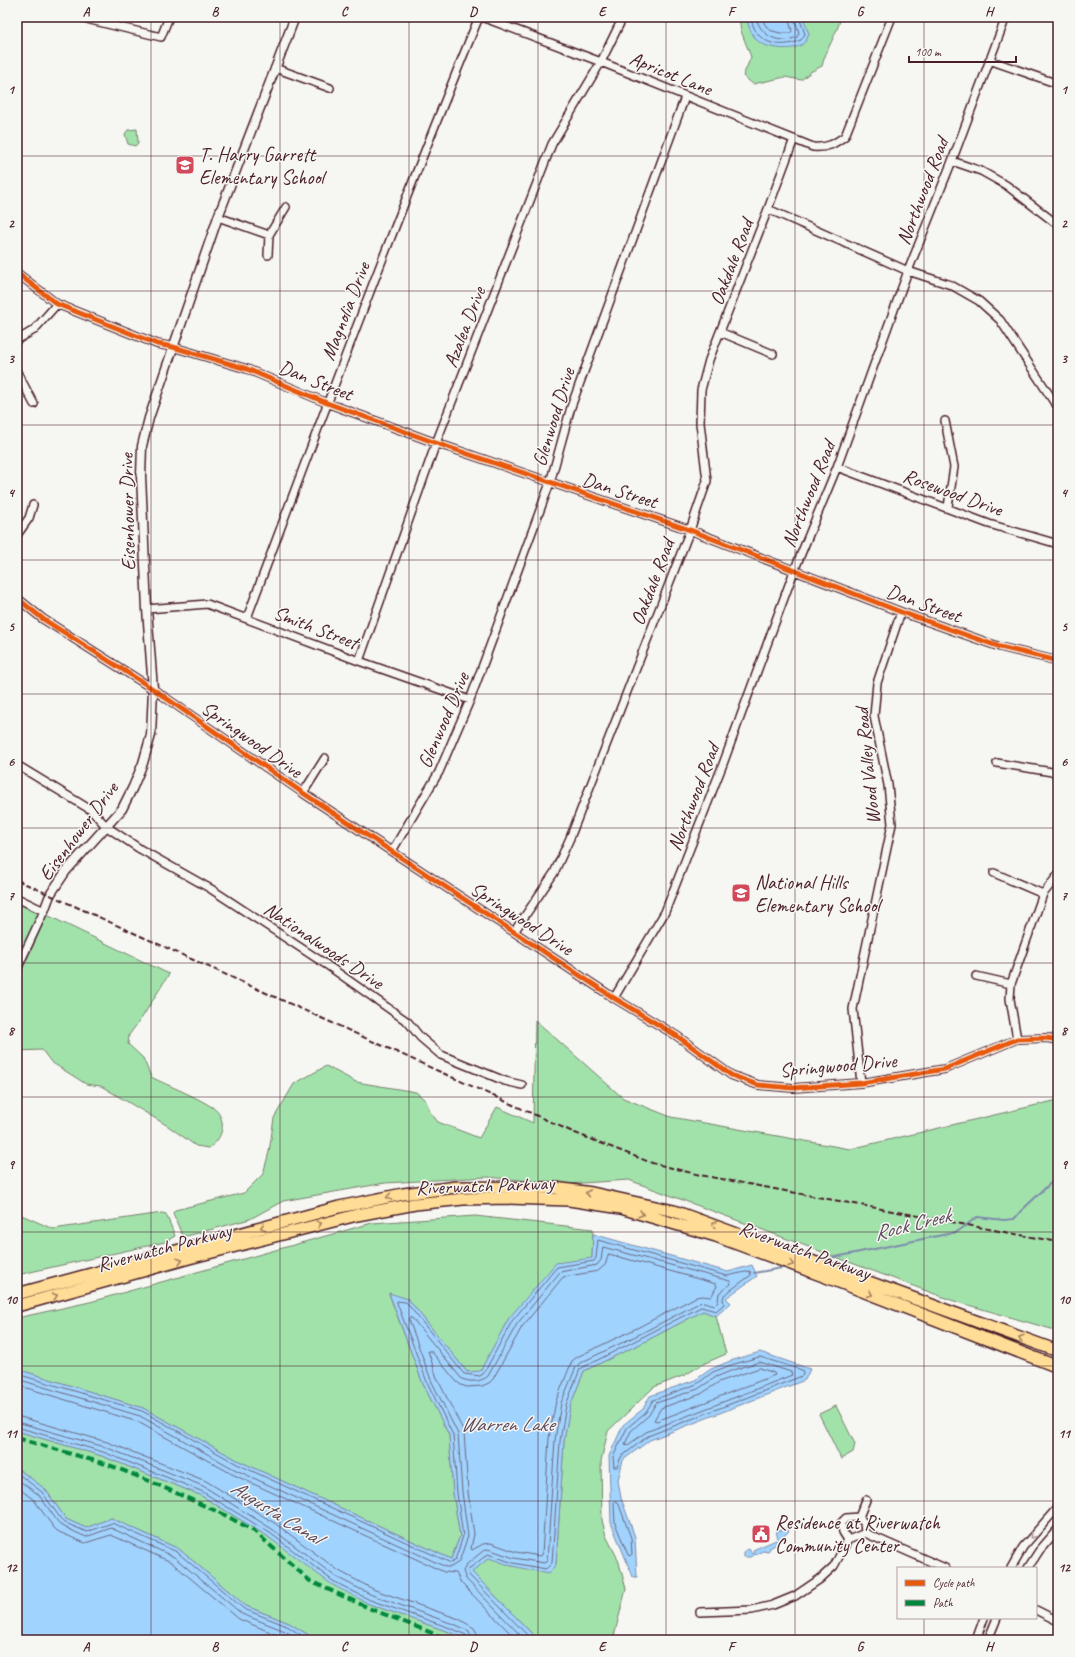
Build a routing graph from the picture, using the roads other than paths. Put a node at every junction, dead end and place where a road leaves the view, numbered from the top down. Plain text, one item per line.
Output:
1 (78, 17) edge
2 (169, 17) edge
3 (295, 17) edge
4 (479, 17) edge
5 (482, 17) edge
6 (624, 17) edge
7 (892, 17) edge
8 (1006, 17) edge
9 (989, 60) junction
10 (601, 62) junction
11 (275, 68) junction
12 (1058, 84) edge
13 (330, 88) dead end
14 (685, 97) junction
15 (794, 139) junction
16 (952, 161) junction
17 (286, 207) dead end
18 (768, 209) junction
19 (218, 217) junction
20 (1058, 225) edge
21 (269, 235) junction
22 (268, 255) dead end
23 (908, 271) junction
24 (17, 274) edge
25 (57, 304) junction
26 (720, 332) junction
27 (17, 340) edge
28 (173, 346) junction
29 (773, 354) dead end
30 (17, 372) edge
31 (327, 403) junction
32 (34, 404) dead end
33 (1058, 406) edge
34 (945, 422) dead end
35 (436, 443) junction
36 (837, 467) junction
37 (550, 483) junction
38 (33, 505) dead end
39 (948, 507) junction
40 (690, 530) junction
41 (17, 535) edge
42 (1058, 544) edge
43 (794, 571) junction
44 (17, 598) edge
45 (147, 608) junction
46 (901, 612) junction
47 (247, 618) junction
48 (359, 661) junction
49 (1058, 662) edge
50 (154, 689) junction
51 (470, 700) junction
52 (325, 758) dead end
53 (997, 763) dead end
54 (17, 765) edge
55 (1058, 773) edge
56 (304, 793) junction
57 (107, 827) junction
58 (392, 851) junction
59 (994, 873) dead end
60 (1058, 875) edge
61 (1043, 894) junction
62 (17, 898) edge
63 (44, 910) junction
64 (514, 932) junction
65 (17, 969) edge
66 (976, 976) dead end
67 (1011, 984) junction
68 (614, 998) junction
69 (1017, 1039) junction
70 (1058, 1040) edge
71 (861, 1083) junction
72 (522, 1085) dead end
73 (17, 1294) edge
74 (17, 1306) edge
75 (1004, 1346) junction
76 (1058, 1351) edge
77 (1058, 1367) edge
78 (1058, 1373) edge
79 (866, 1500) dead end
80 (1058, 1507) edge
81 (859, 1517) junction
82 (1058, 1529) edge
83 (865, 1533) junction
84 (848, 1540) junction
85 (943, 1567) edge
86 (1012, 1567) edge
87 (1029, 1567) edge
88 (1037, 1611) edge
89 (700, 1612) dead end
90 (984, 1619) edge
91 (997, 1619) edge
92 (1058, 1622) edge
93 (976, 1640) edge
94 (988, 1640) edge

1 - 2 street
3 - 11 street, Eisenhower Drive
4 - 31 street, Magnolia Drive
5 - 10 street, Apricot Lane
6 - 10 street, Azalea Drive
7 - 15 street, Apricot Lane
8 - 9 street, Northwood Road
9 - 12 street
9 - 16 street, Northwood Road
10 - 14 street, Apricot Lane
10 - 35 street, Azalea Drive
11 - 13 street
11 - 19 street, Eisenhower Drive
14 - 15 street, Apricot Lane
14 - 37 street, Glenwood Drive
15 - 18 street, Oakdale Road
16 - 20 street
16 - 23 street, Northwood Road
17 - 21 street
18 - 23 street
18 - 26 street, Oakdale Road
19 - 21 street
19 - 28 street, Eisenhower Drive
21 - 22 street
23 - 33 street
23 - 36 street, Northwood Road
24 - 25 street, Dan Street
25 - 27 street
25 - 28 street, Dan Street
26 - 29 street
26 - 40 street, Oakdale Road
28 - 31 street, Dan Street
28 - 45 street, Eisenhower Drive
30 - 32 street
31 - 35 street, Dan Street
31 - 47 street, Magnolia Drive
34 - 39 street
35 - 37 street, Dan Street
35 - 48 street, Azalea Drive
36 - 39 street, Rosewood Drive
36 - 43 street, Northwood Road
37 - 40 street, Dan Street
37 - 51 street, Glenwood Drive
38 - 41 street
39 - 42 street, Rosewood Drive
40 - 43 street, Dan Street
40 - 64 street, Oakdale Road
43 - 46 street, Dan Street
43 - 68 street, Northwood Road
44 - 50 street, Springwood Drive
45 - 47 street, Smith Street
45 - 50 street, Eisenhower Drive
46 - 49 street, Dan Street
46 - 71 street, Wood Valley Road
47 - 48 street, Smith Street
48 - 51 street, Smith Street
50 - 56 street, Springwood Drive
50 - 57 street, Eisenhower Drive
51 - 58 street, Glenwood Drive
52 - 56 street
53 - 55 street
54 - 57 street, Nationalwoods Drive
56 - 58 street, Springwood Drive
57 - 63 street, Eisenhower Drive
57 - 72 street, Nationalwoods Drive
58 - 64 street, Springwood Drive
59 - 61 street
60 - 61 street
61 - 67 street
62 - 63 street
63 - 65 street, Eisenhower Drive
64 - 68 street, Springwood Drive
66 - 67 street
67 - 69 street
68 - 71 street, Springwood Drive
69 - 70 street, Springwood Drive
69 - 71 street, Springwood Drive
76 -> 73 main road, Riverwatch Parkway
74 -> 75 main road, Riverwatch Parkway
75 - 77 main road, Riverwatch Parkway
75 - 78 main road
79 - 81 street
80 -> 86 street
81 - 83 street
81 - 84 street
82 - 87 street
83 - 84 street
83 - 85 street
84 - 89 street
88 - 92 street
90 - 93 street
91 - 94 street

